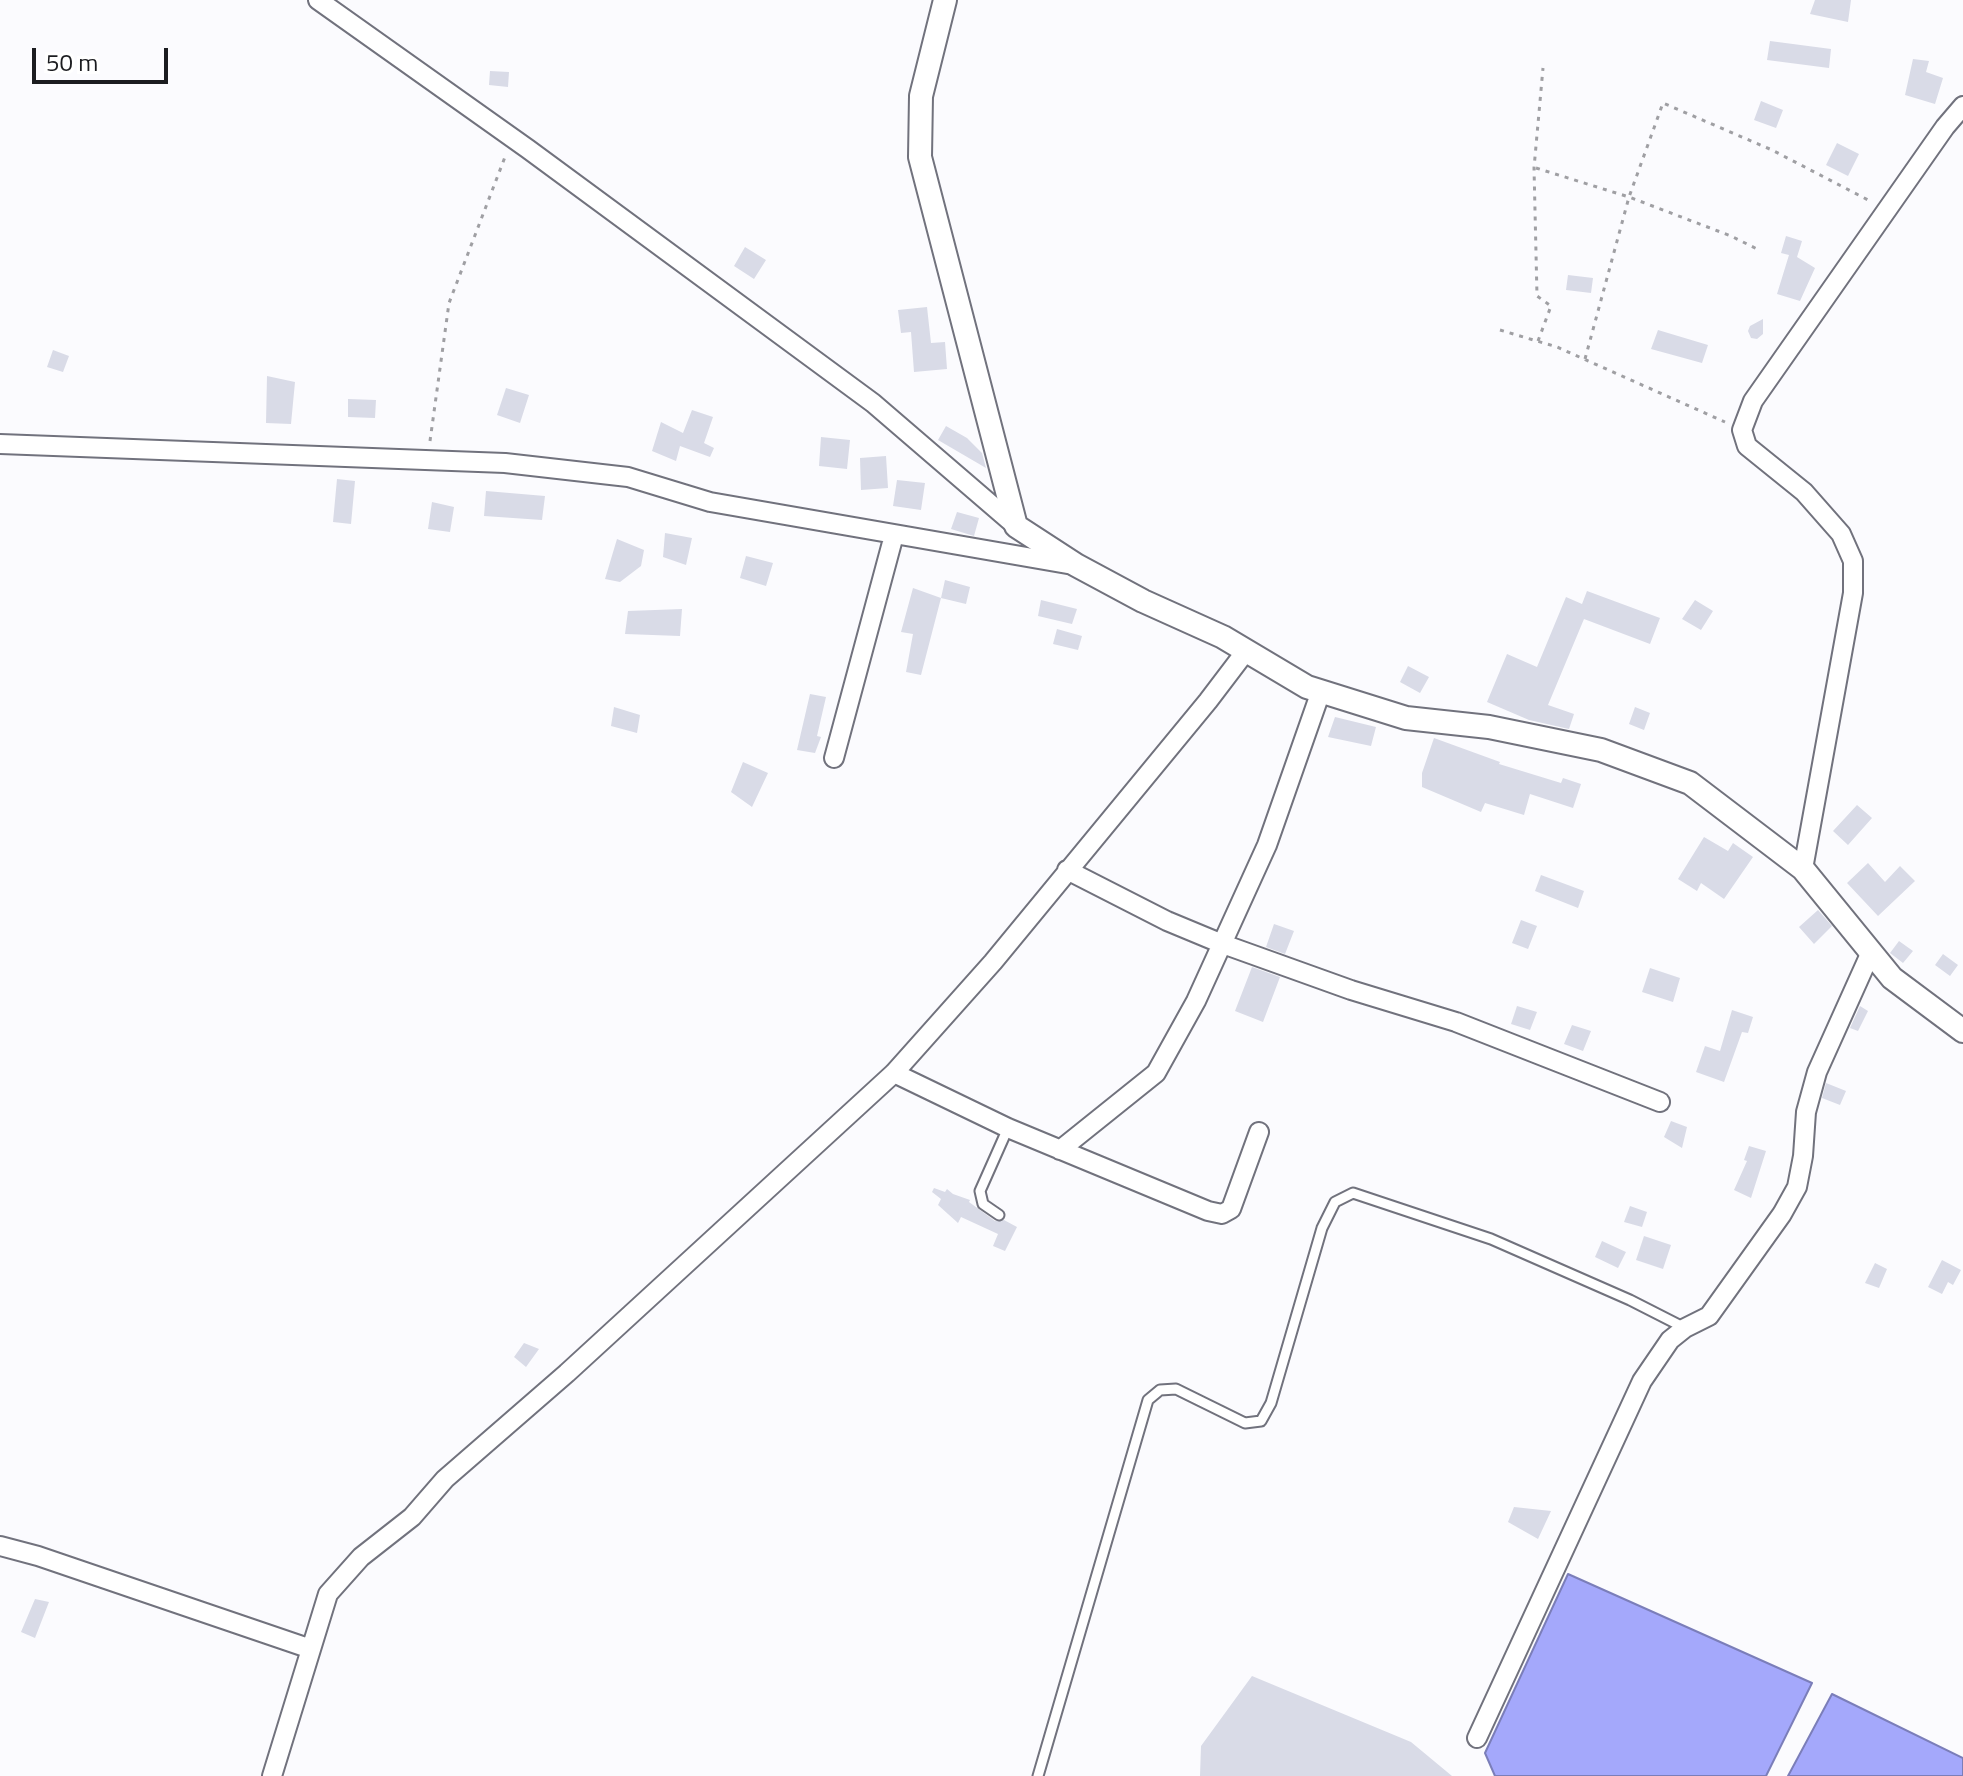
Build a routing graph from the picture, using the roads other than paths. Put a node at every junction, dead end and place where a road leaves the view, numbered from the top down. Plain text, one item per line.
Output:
1 (318, 0) edge
2 (945, 0) edge
3 (1963, 106) edge
4 (0, 444) edge
5 (1016, 526) junction
6 (894, 535) junction
7 (1076, 565) junction
8 (1246, 651) junction
9 (1321, 691) junction
10 (834, 758) dead end
11 (1803, 869) junction
12 (1067, 870) junction
13 (1220, 943) junction
14 (1871, 952) junction
15 (1963, 1031) edge
16 (894, 1073) junction
17 (1660, 1102) dead end
18 (1008, 1128) junction
19 (1259, 1132) dead end
20 (1060, 1150) junction
21 (999, 1215) dead end
22 (1685, 1328) junction
23 (0, 1546) edge
24 (311, 1649) junction
25 (1477, 1738) dead end
26 (272, 1776) edge
27 (1038, 1776) edge

1 - 5 street
2 - 5 street
3 - 11 street
4 - 6 street
5 - 7 street
6 - 7 street
6 - 10 street
7 - 8 street
8 - 9 street
8 - 12 street
9 - 11 street
9 - 13 street
11 - 14 street
12 - 13 street
12 - 16 street
13 - 17 street
13 - 20 street
14 - 15 street
14 - 22 street
16 - 18 street
16 - 24 street
18 - 20 street
18 - 21 lane
19 - 20 street
22 - 25 street
22 - 27 lane
23 - 24 street
24 - 26 street

